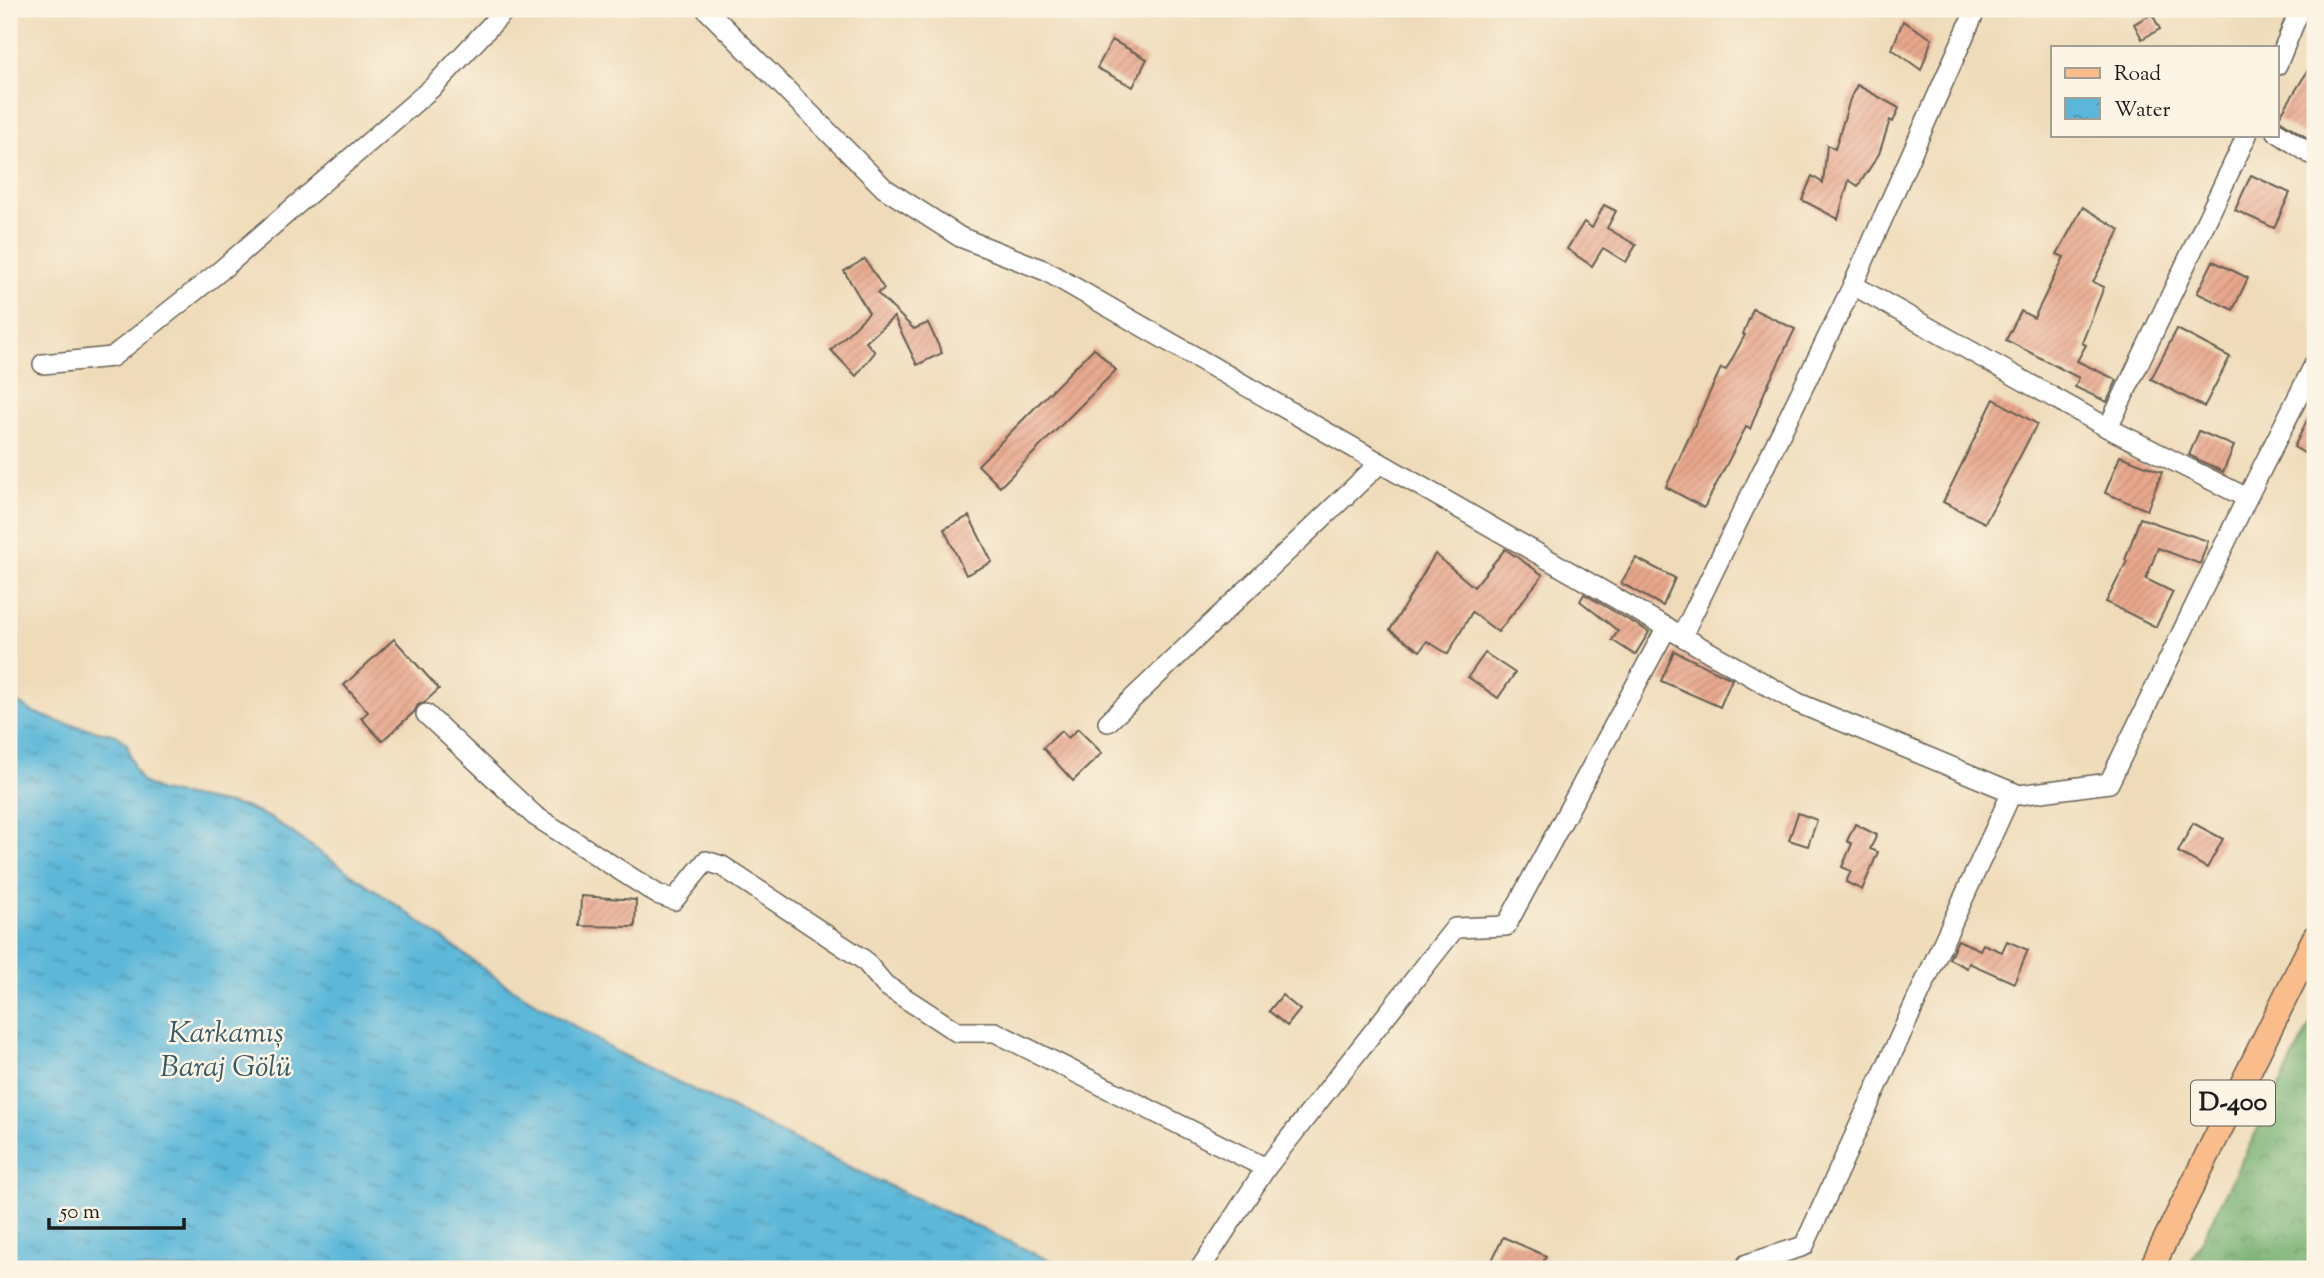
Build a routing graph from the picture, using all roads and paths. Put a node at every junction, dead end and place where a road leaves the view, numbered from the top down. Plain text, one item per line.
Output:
1 (506, 9) edge
2 (706, 9) edge
3 (1976, 9) edge
4 (2300, 9) edge
5 (2278, 63) edge
6 (2278, 133) edge
7 (2247, 136) edge
8 (2315, 157) edge
9 (1853, 285) junction
10 (2315, 363) edge
11 (43, 364) dead end
12 (2108, 428) junction
13 (1380, 463) junction
14 (2247, 498) junction
15 (1674, 631) junction
16 (426, 714) dead end
17 (1108, 722) dead end
18 (2012, 792) junction
19 (2315, 937) edge
20 (1265, 1168) junction
21 (1200, 1269) edge
22 (1744, 1269) edge
23 (2151, 1269) edge

1 - 11 street
2 - 13 street
3 - 9 street
4 - 5 street
6 - 8 street
7 - 12 street
9 - 12 street
9 - 15 street
10 - 14 street
12 - 14 street
13 - 15 street
13 - 17 street
14 - 18 street
15 - 18 street
15 - 20 street
16 - 20 street
18 - 22 street
19 - 23 main road, D-400
20 - 21 street

